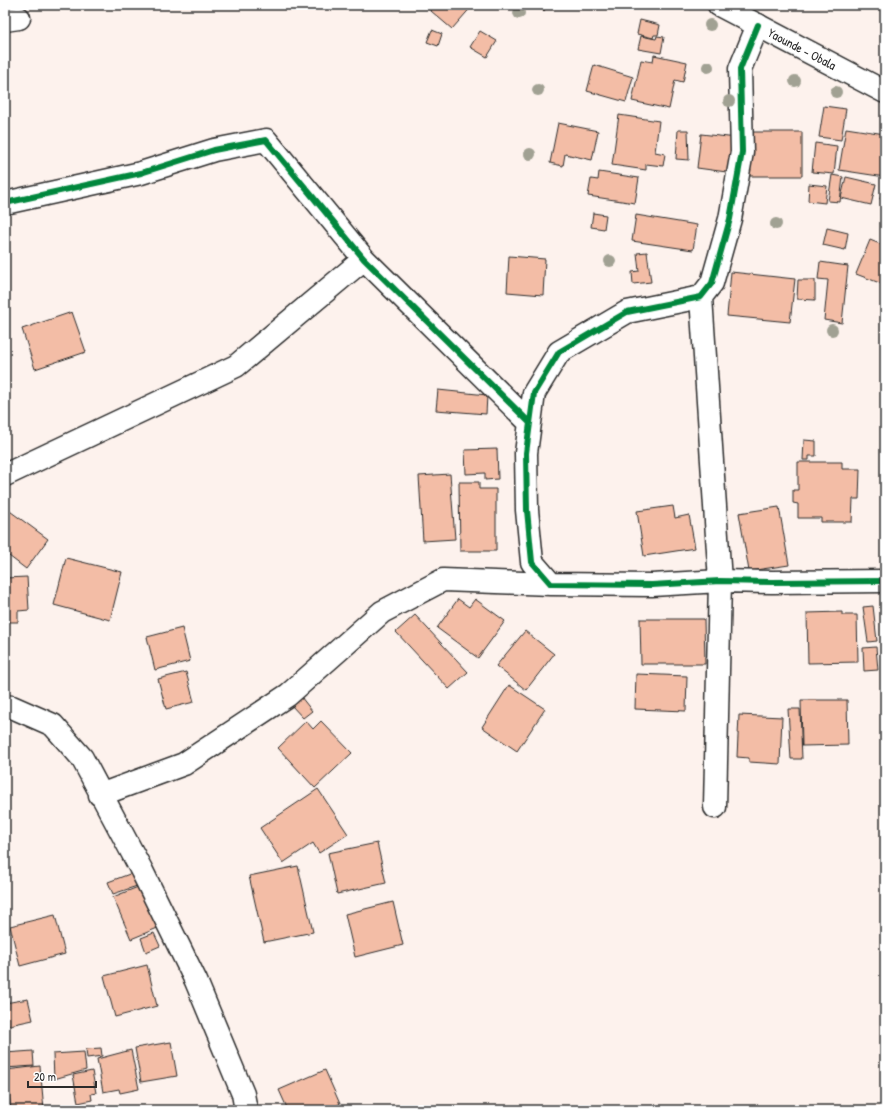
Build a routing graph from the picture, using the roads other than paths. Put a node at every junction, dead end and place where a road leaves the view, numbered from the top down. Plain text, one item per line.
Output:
1 (719, 5) edge
2 (758, 24) junction
3 (885, 92) edge
4 (5, 202) edge
5 (364, 259) junction
6 (701, 297) junction
7 (530, 422) junction
8 (5, 475) edge
9 (720, 581) junction
10 (885, 581) edge
11 (551, 584) junction
12 (5, 706) edge
13 (100, 796) junction
14 (715, 807) dead end
15 (246, 1110) edge

1 - 2 main road, Yaounde - Obala
2 - 3 main road, Yaounde - Obala
2 - 6 main road
4 - 5 main road
5 - 7 main road
5 - 8 main road
6 - 7 main road
6 - 9 main road
7 - 11 main road
9 - 10 main road
9 - 11 main road
9 - 14 main road
11 - 13 main road
12 - 13 main road
13 - 15 main road

